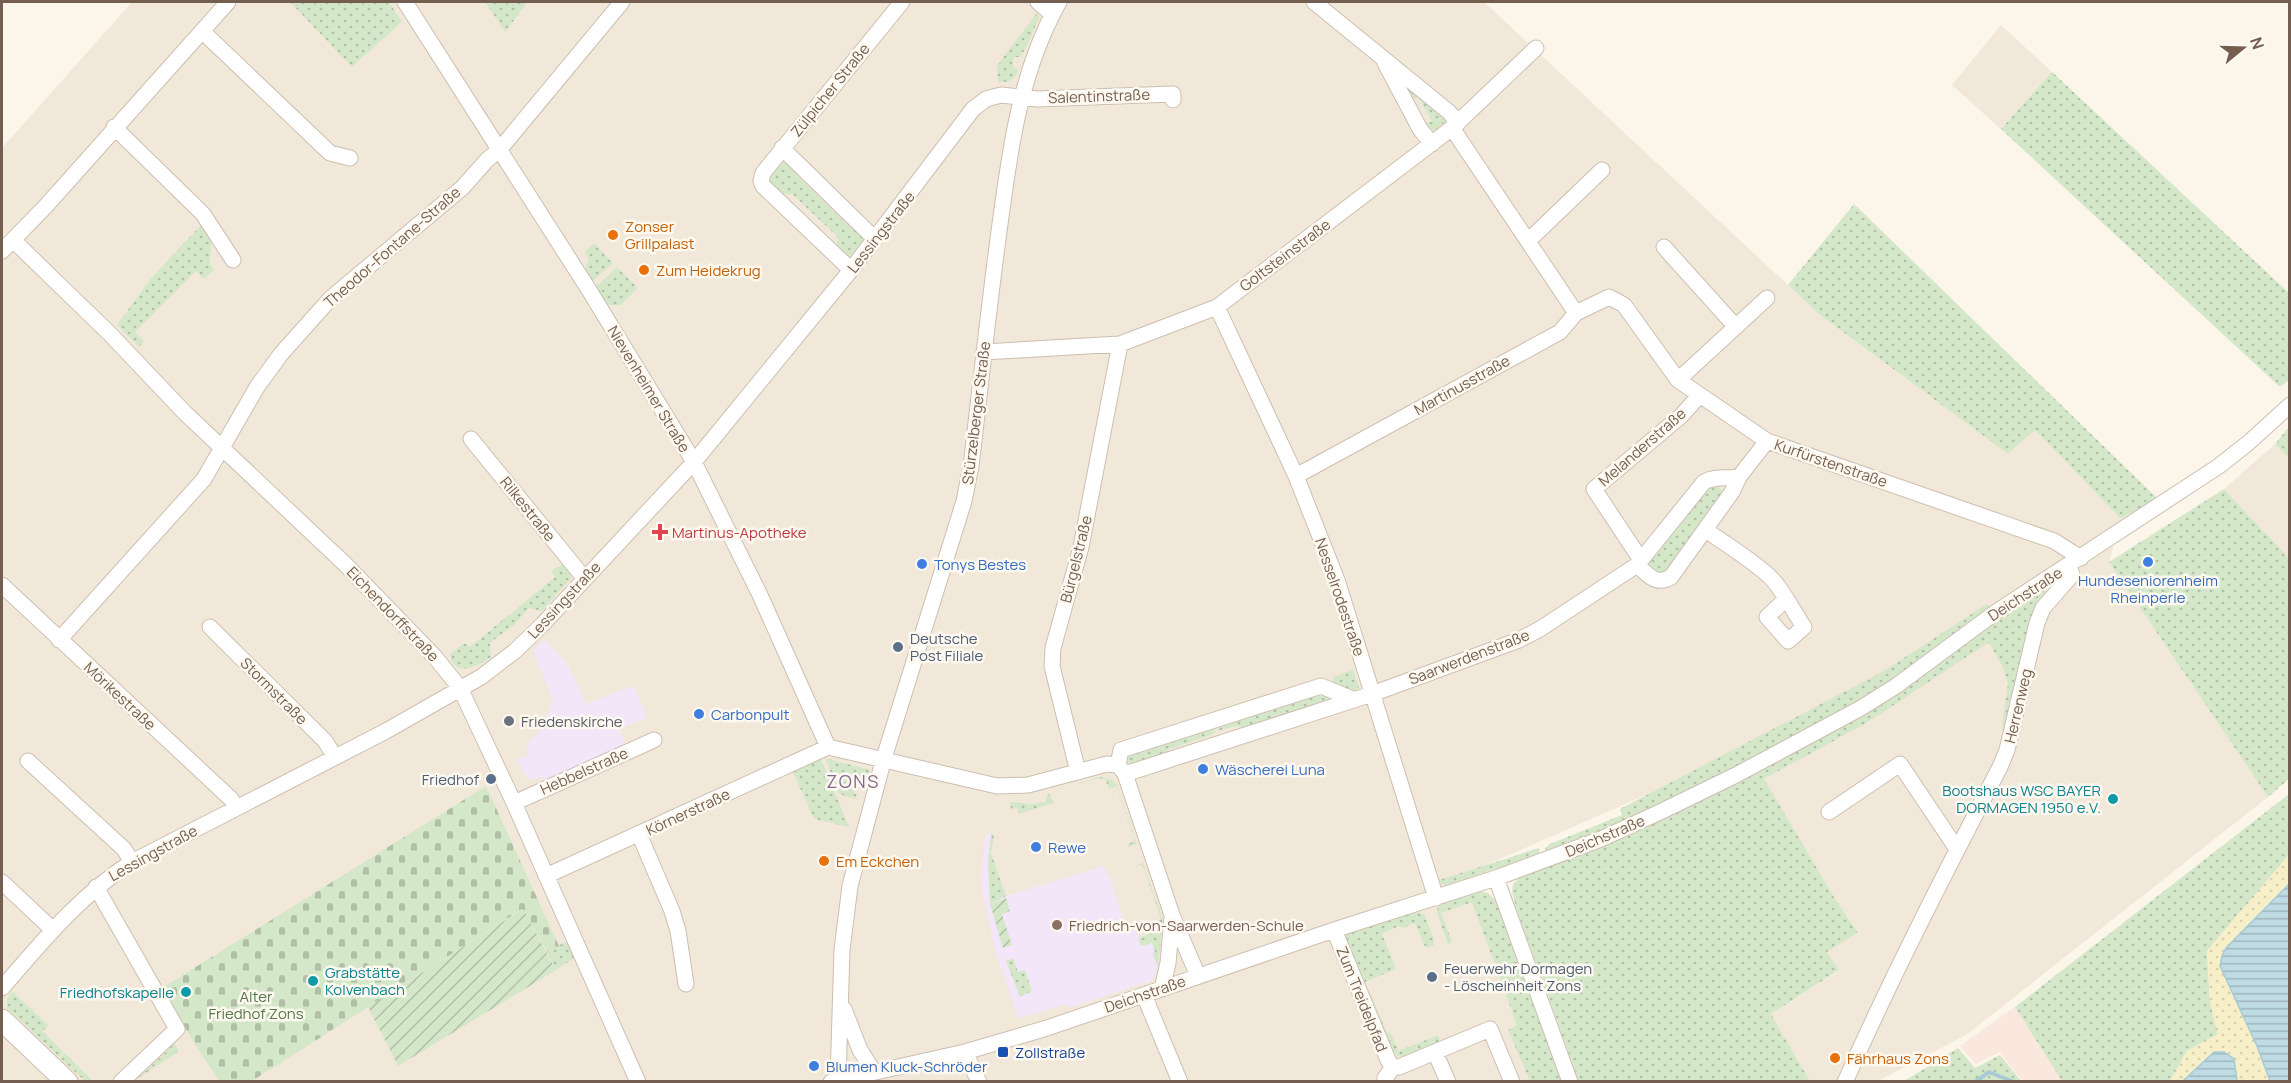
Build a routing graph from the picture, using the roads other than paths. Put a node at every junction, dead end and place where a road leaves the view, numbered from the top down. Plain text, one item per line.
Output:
1 (228, 2) edge
2 (405, 2) edge
3 (622, 2) edge
4 (902, 2) edge
5 (1038, 2) edge
6 (1314, 2) edge
7 (1055, 8) edge
8 (202, 31) junction
9 (1536, 48) dead end
10 (1382, 58) junction
11 (1020, 97) junction
12 (1173, 100) dead end
13 (1455, 125) junction
14 (114, 127) junction
15 (1432, 144) junction
16 (782, 148) junction
17 (500, 149) junction
18 (350, 158) dead end
19 (1602, 170) dead end
20 (875, 239) junction
21 (14, 241) junction
22 (1528, 241) junction
23 (1664, 247) dead end
24 (2, 251) edge
25 (233, 260) dead end
26 (850, 270) junction
27 (1767, 298) dead end
28 (1624, 305) joint
29 (1217, 307) junction
30 (1576, 314) junction
31 (1736, 327) junction
32 (1120, 344) junction
33 (984, 352) junction
34 (1678, 380) junction
35 (1699, 396) junction
36 (2289, 405) edge
37 (471, 439) dead end
38 (1767, 441) junction
39 (222, 449) junction
40 (694, 462) junction
41 (1296, 476) junction
42 (1739, 477) junction
43 (1706, 530) junction
44 (1639, 562) junction
45 (2075, 562) junction
46 (585, 579) junction
47 (2, 585) edge
48 (1786, 599) dead end
49 (210, 627) dead end
50 (59, 640) junction
51 (460, 688) junction
52 (1372, 694) junction
53 (1355, 700) junction
54 (654, 740) dead end
55 (828, 747) junction
56 (335, 757) junction
57 (884, 758) junction
58 (28, 761) dead end
59 (1122, 770) junction
60 (1078, 772) junction
61 (514, 802) junction
62 (236, 808) junction
63 (1829, 812) dead end
64 (639, 834) junction
65 (1957, 849) junction
66 (132, 862) junction
67 (546, 876) junction
68 (1496, 878) junction
69 (2, 882) edge
70 (96, 887) junction
71 (1436, 898) junction
72 (1172, 915) junction
73 (53, 930) junction
74 (1334, 930) junction
75 (1198, 976) junction
76 (686, 984) dead end
77 (2, 988) edge
78 (1162, 989) junction
79 (1144, 995) junction
80 (842, 997) junction
81 (2, 1020) edge
82 (965, 1052) junction
83 (1436, 1052) junction
84 (1393, 1067) junction
85 (883, 1075) edge
86 (835, 1081) edge
87 (67, 1082) edge
88 (121, 1082) edge
89 (638, 1082) edge
90 (979, 1082) edge
91 (1180, 1082) edge
92 (1387, 1082) edge
93 (1448, 1082) edge
94 (1512, 1082) edge
95 (1570, 1082) edge
96 (1845, 1082) edge

1 - 8 street
2 - 17 street, Nievenheimer Straße
3 - 17 street, Theodor-Fontane-Straße
4 - 16 street, Zülpicher Straße
5 - 7 street
6 - 10 street
7 - 11 street, Stürzelberger Straße
8 - 14 street
8 - 18 street
9 - 13 street, Goltsteinstraße
10 - 13 street
10 - 15 street
11 - 12 street, Salentinstraße
11 - 20 street, Lessingstraße
11 - 33 street, Stürzelberger Straße
13 - 15 street, Goltsteinstraße
13 - 22 street
14 - 21 street
14 - 25 street
15 - 29 street, Goltsteinstraße
16 - 20 street
16 - 26 street, Zülpicher Straße
17 - 39 street, Theodor-Fontane-Straße
17 - 40 street, Nievenheimer Straße
19 - 22 street
20 - 26 street, Lessingstraße
21 - 24 street
21 - 39 street, Eichendorffstraße
22 - 30 street
23 - 31 street
26 - 40 street, Lessingstraße
27 - 31 street
28 - 30 street, Martinusstraße
28 - 34 street, Kurfürstenstraße
29 - 32 street, Goltsteinstraße
29 - 41 street, Nesselrodestraße
30 - 41 street, Martinusstraße
31 - 34 street
32 - 33 street, Goltsteinstraße
32 - 60 street, Bürgelstraße
33 - 57 street, Stürzelberger Straße
34 - 35 street, Kurfürstenstraße
35 - 38 street, Kurfürstenstraße
35 - 44 street, Melanderstraße
36 - 45 street, Deichstraße
37 - 46 street, Rilkestraße
38 - 42 street
38 - 45 street, Kurfürstenstraße
39 - 50 street, Theodor-Fontane-Straße
39 - 51 street, Eichendorffstraße
40 - 46 street, Lessingstraße
40 - 55 street, Nievenheimer Straße
41 - 52 street, Nesselrodestraße
42 - 43 street
42 - 44 street, Saarwerdenstraße
43 - 44 street
43 - 48 street
44 - 52 street, Saarwerdenstraße
45 - 65 street, Herrenweg
45 - 68 street, Deichstraße
46 - 51 street, Lessingstraße
47 - 50 street, Mörikestraße
49 - 56 street, Stormstraße
50 - 62 street, Mörikestraße
51 - 56 street, Lessingstraße
51 - 61 street, Eichendorffstraße
52 - 53 street, Saarwerdenstraße
52 - 71 street, Nesselrodestraße
53 - 59 street, Saarwerdenstraße
53 - 59 street
54 - 61 street, Hebbelstraße
55 - 57 street
55 - 64 street, Körnerstraße
56 - 62 street, Lessingstraße
57 - 60 street, Saarwerdenstraße
57 - 80 street, Stürzelberger Straße
58 - 66 street
59 - 60 street, Saarwerdenstraße
59 - 72 street
61 - 67 street, Eichendorffstraße
62 - 66 street, Lessingstraße
63 - 65 street
64 - 67 street, Körnerstraße
64 - 76 street
65 - 96 street, Herrenweg
66 - 70 street, Lessingstraße
67 - 89 street, Eichendorffstraße
68 - 71 street, Deichstraße
68 - 95 street
69 - 73 street
70 - 73 street, Lessingstraße
70 - 88 street
71 - 74 street, Deichstraße
72 - 75 street
72 - 78 street
73 - 77 street, Lessingstraße
74 - 75 street, Deichstraße
74 - 84 street, Zum Treidelpfad
75 - 78 street, Deichstraße
78 - 79 street, Deichstraße
79 - 82 street, Deichstraße
79 - 91 street
80 - 85 street, Stürzelberger Straße
80 - 86 street, Stürzelberger Straße
81 - 87 street
82 - 85 street, Deichstraße
82 - 90 street
83 - 84 street, Zum Treidelpfad
83 - 93 street
83 - 94 street, Zum Treidelpfad
84 - 92 street, Zum Treidelpfad
85 - 86 street, Deichstraße

